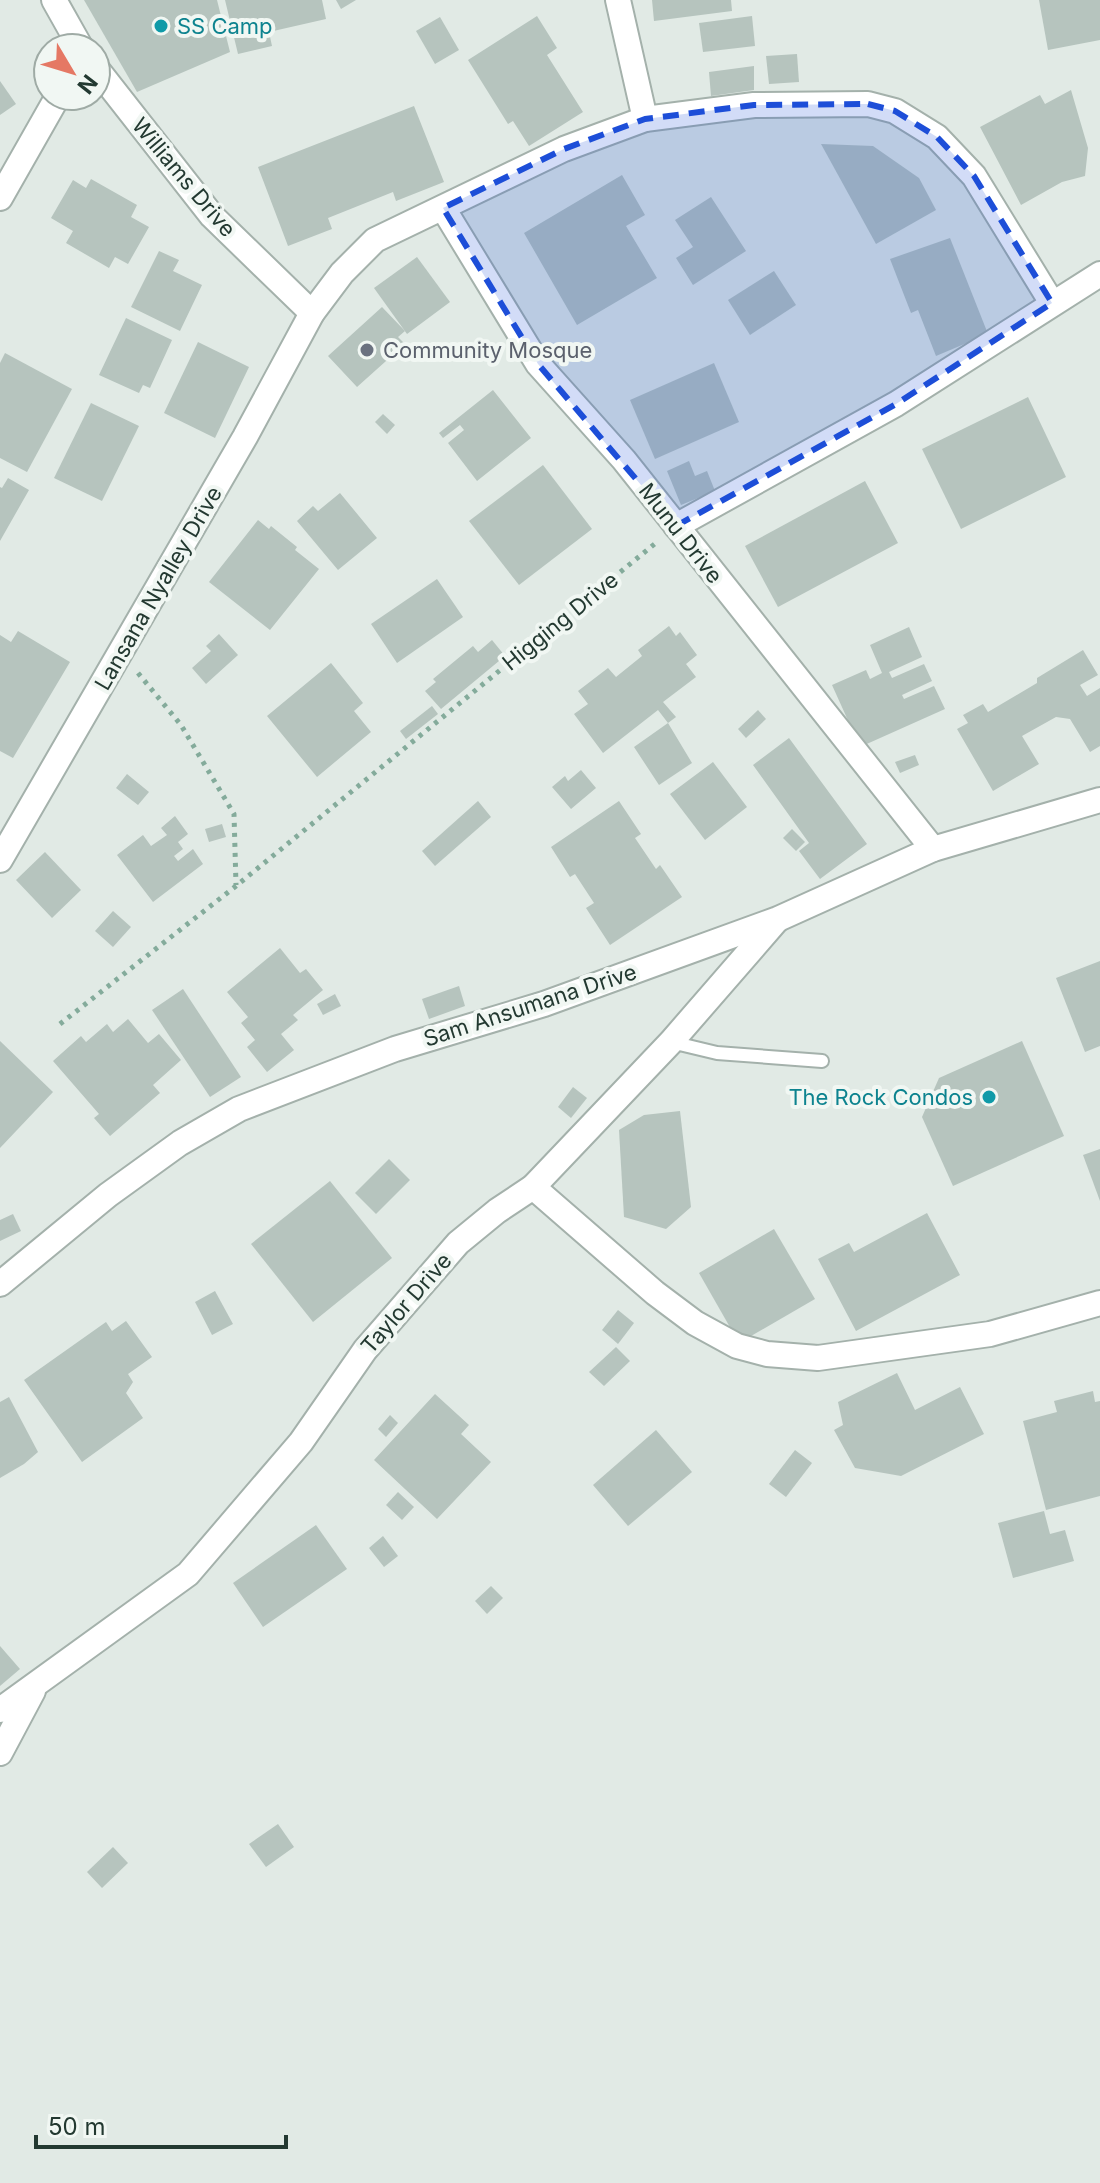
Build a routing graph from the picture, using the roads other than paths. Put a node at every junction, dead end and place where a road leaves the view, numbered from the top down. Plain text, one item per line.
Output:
1 (54, 0) edge
2 (618, 0) edge
3 (72, 32) edge
4 (112, 88) edge
5 (49, 112) edge
6 (645, 119) junction
7 (0, 198) edge
8 (443, 208) junction
9 (1100, 274) edge
10 (1052, 303) junction
11 (312, 313) junction
12 (676, 526) junction
13 (1100, 800) edge
14 (933, 849) junction
15 (0, 860) edge
16 (778, 919) junction
17 (671, 1042) junction
18 (822, 1061) dead end
19 (533, 1187) junction
20 (0, 1284) edge
21 (1100, 1303) edge
22 (36, 1685) junction
23 (0, 1710) edge
24 (0, 1753) edge

1 - 3 street
2 - 6 street
4 - 11 street, Williams Drive
5 - 7 street
6 - 8 street, Lansana Nyalley Drive
6 - 10 street, Lansana Nyalley Drive
8 - 11 street, Lansana Nyalley Drive
8 - 12 street, Munu Drive
9 - 10 street
10 - 12 street
11 - 15 street, Lansana Nyalley Drive
12 - 14 street, Munu Drive
13 - 14 street, Sam Ansumana Drive
14 - 16 street, Sam Ansumana Drive
16 - 17 street, Taylor Drive
16 - 20 street, Sam Ansumana Drive
17 - 18 lane
17 - 19 street, Taylor Drive
19 - 21 street
19 - 22 street, Taylor Drive
22 - 23 street, Taylor Drive
22 - 24 street

